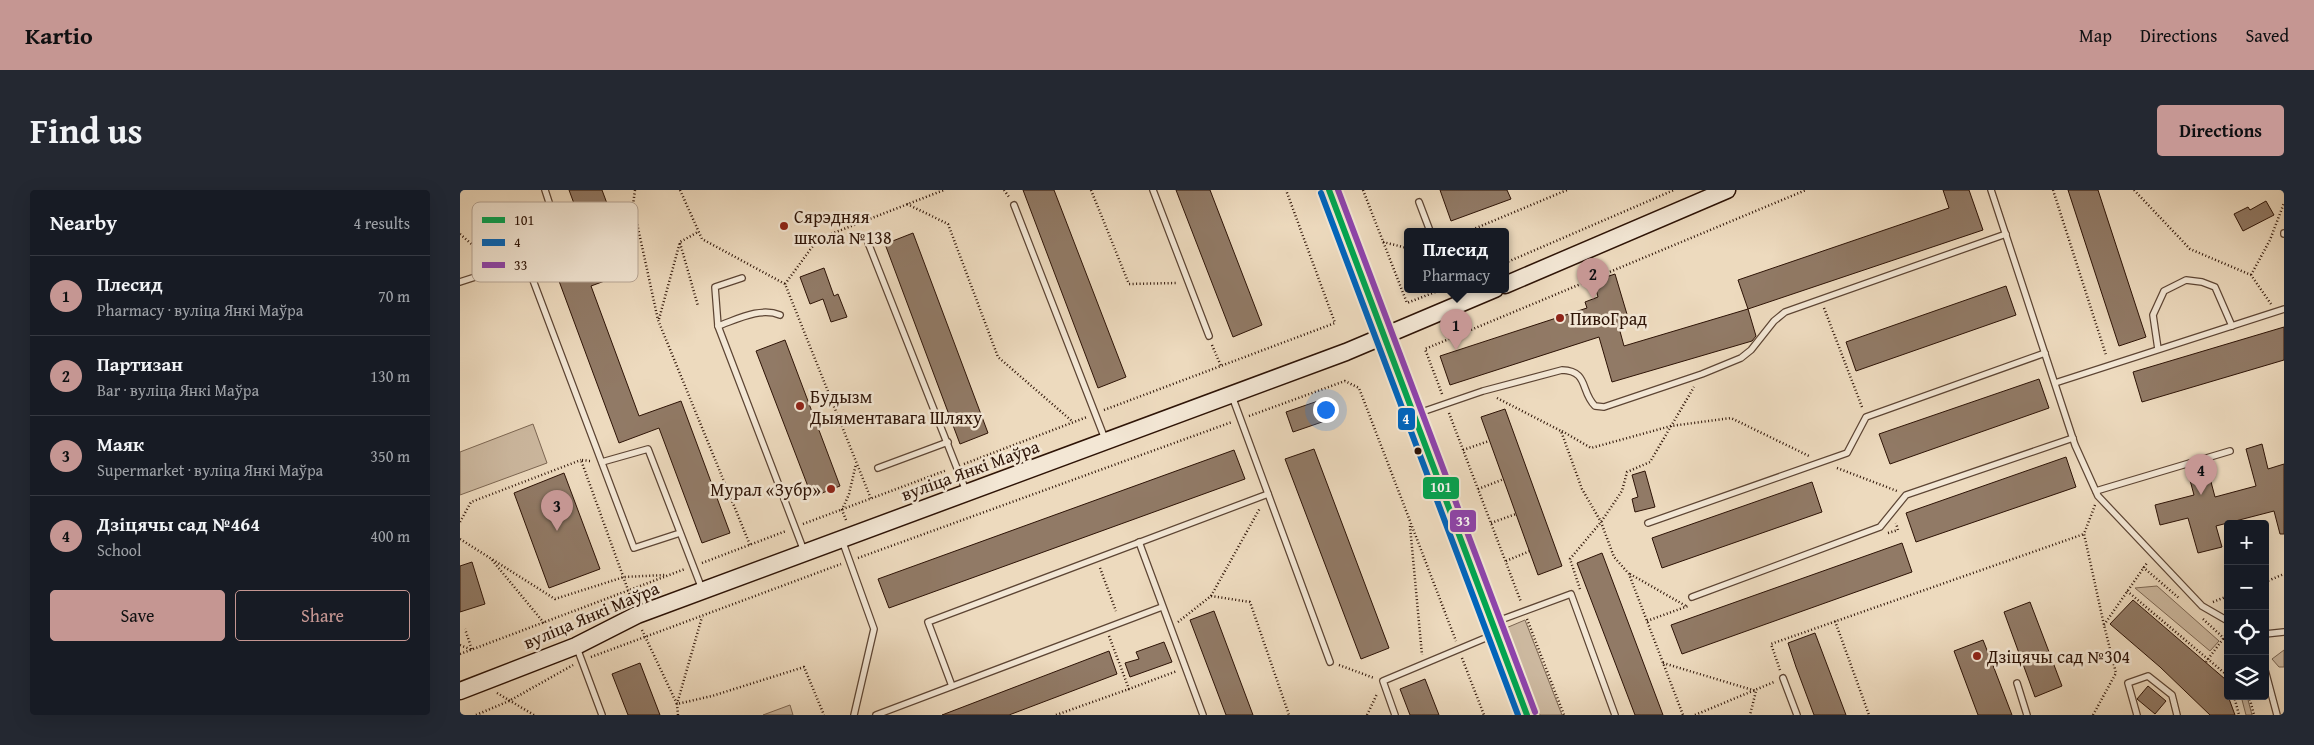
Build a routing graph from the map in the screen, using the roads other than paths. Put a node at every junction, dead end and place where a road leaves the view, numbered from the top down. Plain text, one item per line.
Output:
1 (545, 190) edge
2 (1153, 190) edge
3 (1330, 190) edge
4 (1726, 190) edge
5 (1991, 190) edge
6 (549, 202) edge
7 (1418, 202) dead end
8 (1014, 206) dead end
9 (1429, 228) edge
10 (2006, 234) junction
11 (867, 240) dead end
12 (472, 278) edge
13 (742, 278) dead end
14 (460, 282) edge
15 (534, 282) edge
16 (1509, 283) edge
17 (1455, 293) edge
18 (1485, 293) edge
19 (1459, 304) junction
20 (2284, 309) edge
21 (780, 315) dead end
22 (718, 326) junction
23 (2232, 326) junction
24 (1209, 336) dead end
25 (1384, 336) junction
26 (2158, 349) junction
27 (2045, 353) junction
28 (2055, 382) junction
29 (1231, 394) junction
30 (1414, 415) junction
31 (2073, 438) junction
32 (1106, 441) junction
33 (948, 442) junction
34 (2230, 452) dead end
35 (602, 462) junction
36 (878, 468) dead end
37 (967, 492) junction
38 (2097, 493) junction
39 (1268, 494) junction
40 (1648, 524) dead end
41 (680, 533) junction
42 (842, 539) junction
43 (1138, 542) junction
44 (805, 553) junction
45 (702, 590) junction
46 (1692, 596) dead end
47 (1162, 607) junction
48 (2224, 619) edge
49 (1493, 629) junction
50 (2284, 632) edge
51 (2269, 634) edge
52 (578, 653) junction
53 (1330, 662) road end
54 (1783, 678) road end
55 (2017, 684) dead end
56 (2269, 685) edge
57 (952, 686) junction
58 (460, 691) edge
59 (602, 715) edge
60 (854, 715) edge
61 (876, 715) edge
62 (1203, 715) edge
63 (1395, 715) edge
64 (1526, 715) edge
65 (1615, 715) edge
66 (1797, 715) edge
67 (2027, 715) edge
68 (2137, 715) edge
69 (2177, 715) edge
70 (2277, 715) edge

1 - 6 lane
2 - 24 lane
3 - 25 street
4 - 16 street
5 - 10 lane
7 - 9 lane
8 - 32 lane
10 - 27 lane
10 - 30 lane
11 - 33 lane
12 - 14 lane
13 - 22 lane
15 - 35 lane
17 - 19 lane
18 - 19 street, вуліца Янкі Маўра
19 - 25 street, вуліца Янкі Маўра
20 - 23 lane
21 - 22 lane
22 - 44 lane
23 - 26 lane
23 - 26 lane
25 - 29 street, вуліца Янкі Маўра
25 - 30 street
26 - 28 lane
27 - 28 lane
27 - 40 lane
28 - 31 lane
29 - 32 street, вуліца Янкі Маўра
29 - 39 lane
30 - 49 street
31 - 38 lane
31 - 46 lane
32 - 37 street, вуліца Янкі Маўра
33 - 36 lane
33 - 37 lane
34 - 38 lane
35 - 41 lane
35 - 41 lane
37 - 42 street, вуліца Янкі Маўра
38 - 48 lane
39 - 43 lane
39 - 53 lane
41 - 45 lane
42 - 44 street, вуліца Янкі Маўра
42 - 60 lane
43 - 47 lane
43 - 57 lane
44 - 45 street, вуліца Янкі Маўра
45 - 52 street, вуліца Янкі Маўра
47 - 57 lane
47 - 62 lane
49 - 63 lane
49 - 64 street
49 - 65 lane
50 - 51 lane
52 - 58 street, вуліца Янкі Маўра
52 - 59 lane
54 - 66 lane
55 - 67 lane
56 - 70 lane
57 - 61 lane
68 - 69 lane

